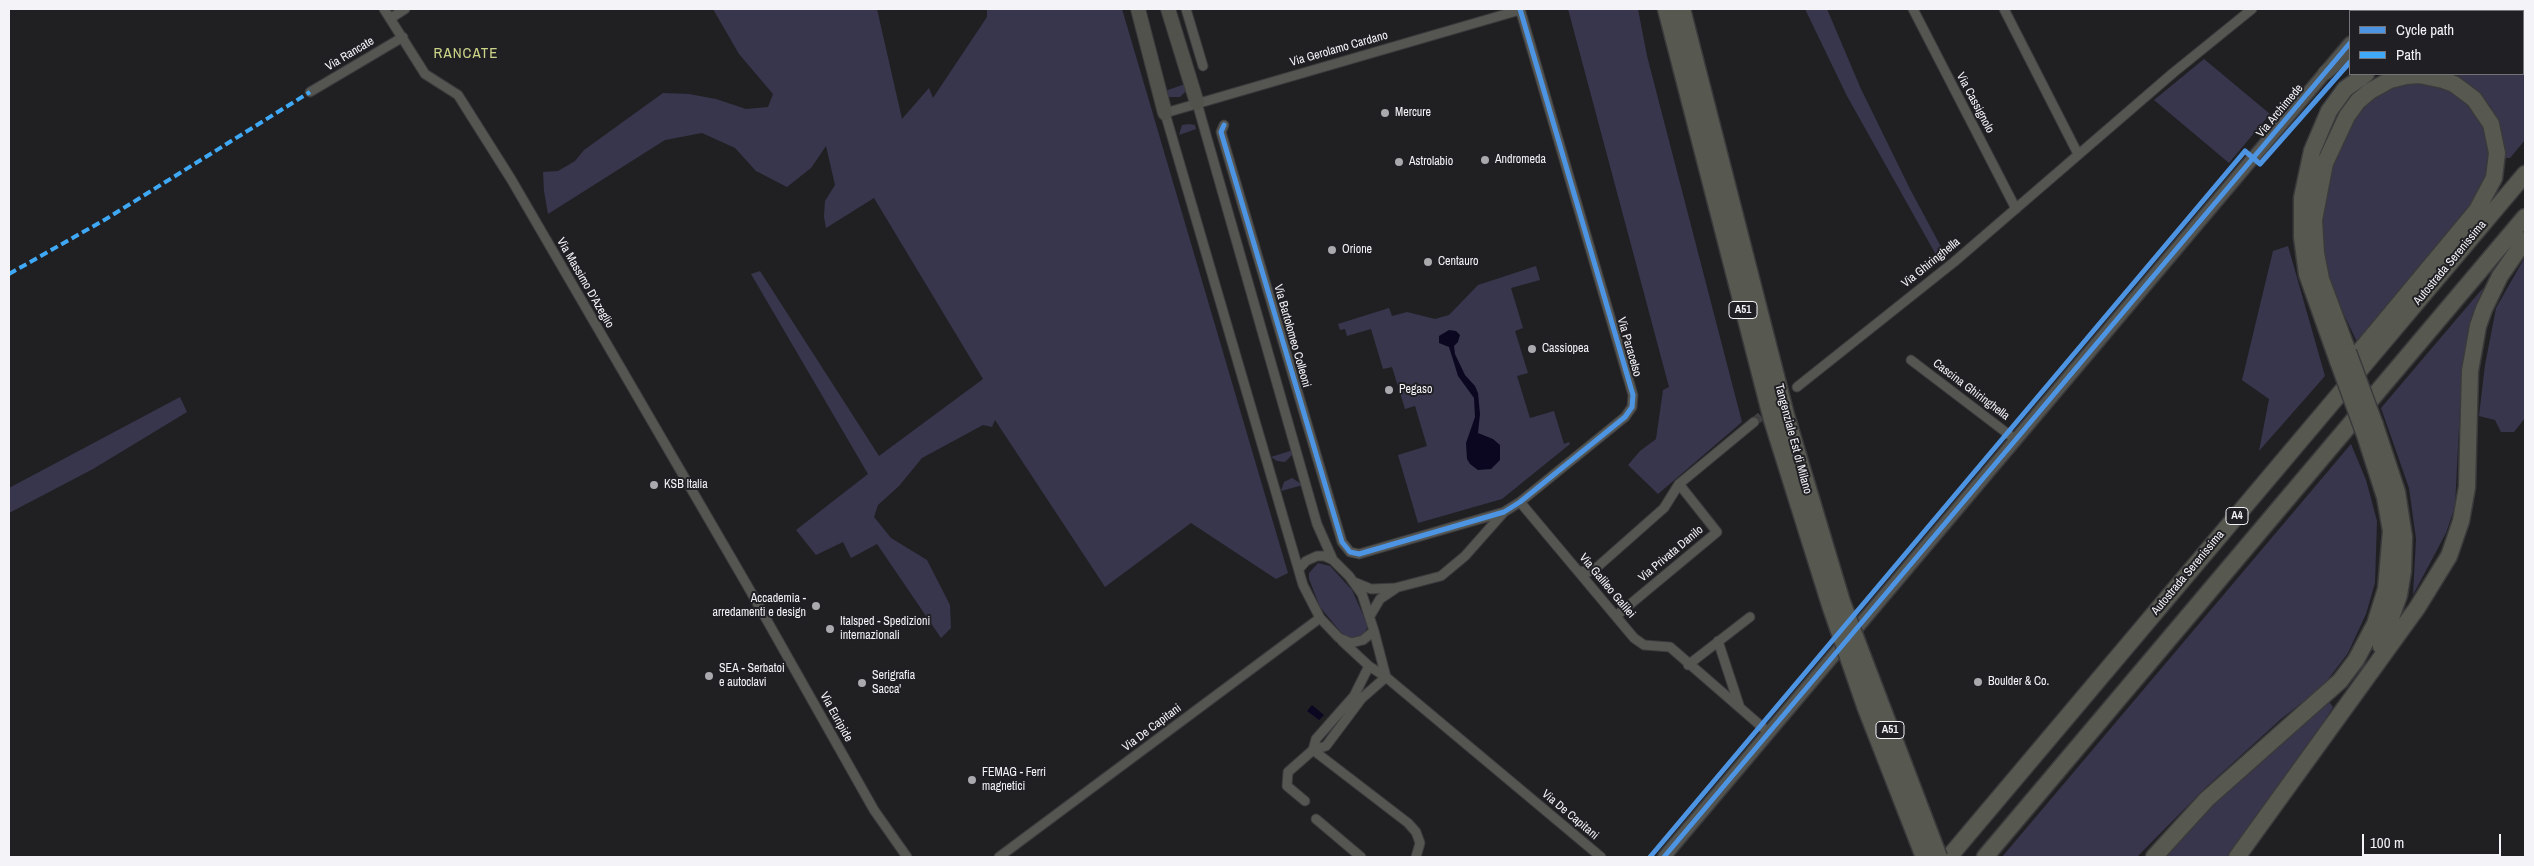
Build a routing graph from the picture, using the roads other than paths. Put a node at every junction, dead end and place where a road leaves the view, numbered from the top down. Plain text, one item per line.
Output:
1 (384, 9) edge
2 (405, 9) edge
3 (1138, 9) edge
4 (1168, 9) edge
5 (1186, 9) edge
6 (1520, 9) edge
7 (1666, 9) edge
8 (1682, 9) edge
9 (1913, 9) edge
10 (2004, 9) edge
11 (2252, 9) edge
12 (390, 18) junction
13 (403, 37) junction
14 (2349, 44) edge
15 (2349, 52) edge
16 (1203, 66) dead end
17 (2325, 73) junction
18 (2365, 75) edge
19 (310, 92) dead end
20 (1197, 103) junction
21 (1165, 113) junction
22 (1224, 125) dead end
23 (2078, 154) junction
24 (2525, 174) edge
25 (2016, 209) junction
26 (2525, 217) edge
27 (2525, 240) edge
28 (2343, 356) junction
29 (1911, 360) dead end
30 (1797, 387) dead end
31 (1754, 422) tunnel mouth
32 (2312, 428) junction
33 (2370, 430) junction
34 (2016, 440) junction
35 (1679, 484) junction
36 (1520, 502) junction
37 (1504, 512) junction
38 (1350, 552) joint
39 (1333, 560) junction
40 (1299, 569) junction
41 (1579, 571) junction
42 (1353, 581) junction
43 (747, 585) joint
44 (1396, 588) junction
45 (1836, 605) junction
46 (1370, 616) junction
47 (1616, 616) junction
48 (1750, 617) dead end
49 (1320, 618) junction
50 (1374, 631) junction
51 (1339, 638) junction
52 (1718, 641) junction
53 (1688, 664) junction
54 (1369, 666) junction
55 (1386, 677) junction
56 (2362, 683) junction
57 (1740, 709) junction
58 (1769, 733) junction
59 (1313, 750) junction
60 (1305, 801) dead end
61 (1316, 819) dead end
62 (907, 857) edge
63 (999, 857) edge
64 (1361, 857) edge
65 (1416, 857) edge
66 (1601, 857) edge
67 (1664, 857) edge
68 (1924, 857) edge
69 (1939, 857) edge
70 (1949, 857) edge
71 (1985, 857) edge
72 (2154, 857) edge
73 (2237, 857) edge

1 - 12 street, Via Massimo D'Azeglio
2 - 12 street
3 - 21 main road
4 - 20 main road
5 - 16 street
6 - 20 street, Via Gerolamo Cardano
6 - 36 street, Via Paracelso
7 - 45 highway, Tangenziale Est di Milano / A51
8 - 45 highway, Tangenziale Est di Milano / A51
9 - 25 street, Via Cassignolo
10 - 23 street
11 - 23 street, Via Ghiringhella
12 - 13 street, Via Massimo D'Azeglio
13 - 19 street, Via Rancate
13 - 43 street, Via Massimo D'Azeglio
14 - 17 street, Via Archimede
15 - 17 main road
17 - 34 street, Via Archimede
18 - 28 highway
20 - 21 street, Via Gerolamo Cardano
20 - 39 street
21 - 40 street
22 - 38 street, Via Bartolomeo Colleoni
23 - 25 street, Via Ghiringhella
24 - 32 highway, Autostrada Serenissima / A4
25 - 30 street, Via Ghiringhella
26 - 71 highway, A4
27 - 56 highway
28 - 32 highway
28 - 33 highway, bridge
29 - 34 street, Cascina Ghiringhella
31 - 35 street
32 - 70 highway, Autostrada Serenissima / A4
33 - 56 highway
33 - 72 highway
34 - 58 street, Via Archimede
35 - 41 street
35 - 47 street, Via Privata Danilo
36 - 37 street, Via Paracelso
36 - 41 street, Via Galileo Galilei
37 - 38 street, Via Paracelso
37 - 44 street
39 - 40 street
39 - 42 street
40 - 49 street
41 - 47 street, Via Galileo Galilei
42 - 44 street
42 - 46 street
43 - 62 street, Via Euripide
44 - 46 street
45 - 68 highway, Tangenziale Est di Milano / A51, bridge
45 - 69 highway, Tangenziale Est di Milano / A51, bridge
46 - 50 street
47 - 53 street, Via Galileo Galilei
48 - 52 street
49 - 51 street
49 - 63 street, Via De Capitani
50 - 51 street
50 - 55 street
51 - 54 street, Via De Capitani
52 - 53 street
52 - 57 street
53 - 57 street, Via Galileo Galilei
54 - 55 street, Via De Capitani
54 - 59 street
55 - 59 street
55 - 66 street, Via De Capitani
56 - 73 highway
57 - 58 street, Via Galileo Galilei
58 - 67 street, Via Archimede
59 - 60 street
59 - 65 street
61 - 64 street

